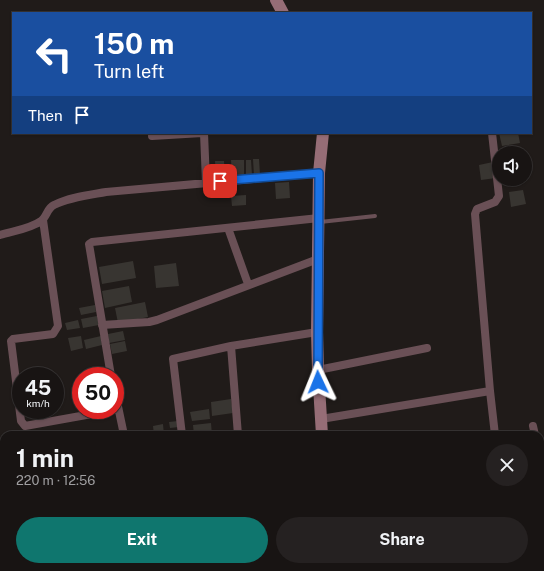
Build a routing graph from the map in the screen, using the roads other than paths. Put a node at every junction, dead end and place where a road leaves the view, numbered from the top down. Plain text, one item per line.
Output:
1 (276, 0) edge
2 (282, 12) edge
3 (186, 134) edge
4 (203, 134) edge
5 (324, 134) edge
6 (492, 134) edge
7 (152, 136) dead end
8 (319, 173) junction
9 (206, 182) junction
10 (375, 216) dead end
11 (42, 220) junction
12 (319, 220) junction
13 (228, 228) junction
14 (0, 235) edge
15 (318, 259) junction
16 (248, 284) junction
17 (102, 325) junction
18 (317, 332) junction
19 (230, 346) junction
20 (427, 348) dead end
21 (110, 367) edge
22 (318, 370) junction
23 (490, 391) junction
24 (72, 418) edge
25 (119, 419) edge
26 (321, 419) junction
27 (533, 426) dead end
28 (123, 431) edge
29 (182, 431) edge
30 (238, 431) edge
31 (322, 431) edge
32 (495, 431) edge
33 (534, 431) edge

1 - 2 main road
3 - 7 street
4 - 9 street
5 - 8 main road
6 - 23 street
8 - 9 street
8 - 12 main road
9 - 11 street
10 - 12 lane
11 - 14 street
11 - 24 street
12 - 13 street
12 - 15 main road
13 - 16 street
13 - 17 street
15 - 16 street
15 - 18 main road
16 - 17 street
17 - 21 street
18 - 19 street
18 - 22 main road
19 - 29 street
19 - 30 street
20 - 22 street
22 - 26 main road
23 - 26 street
23 - 32 street
25 - 28 street
26 - 31 main road
27 - 33 street

